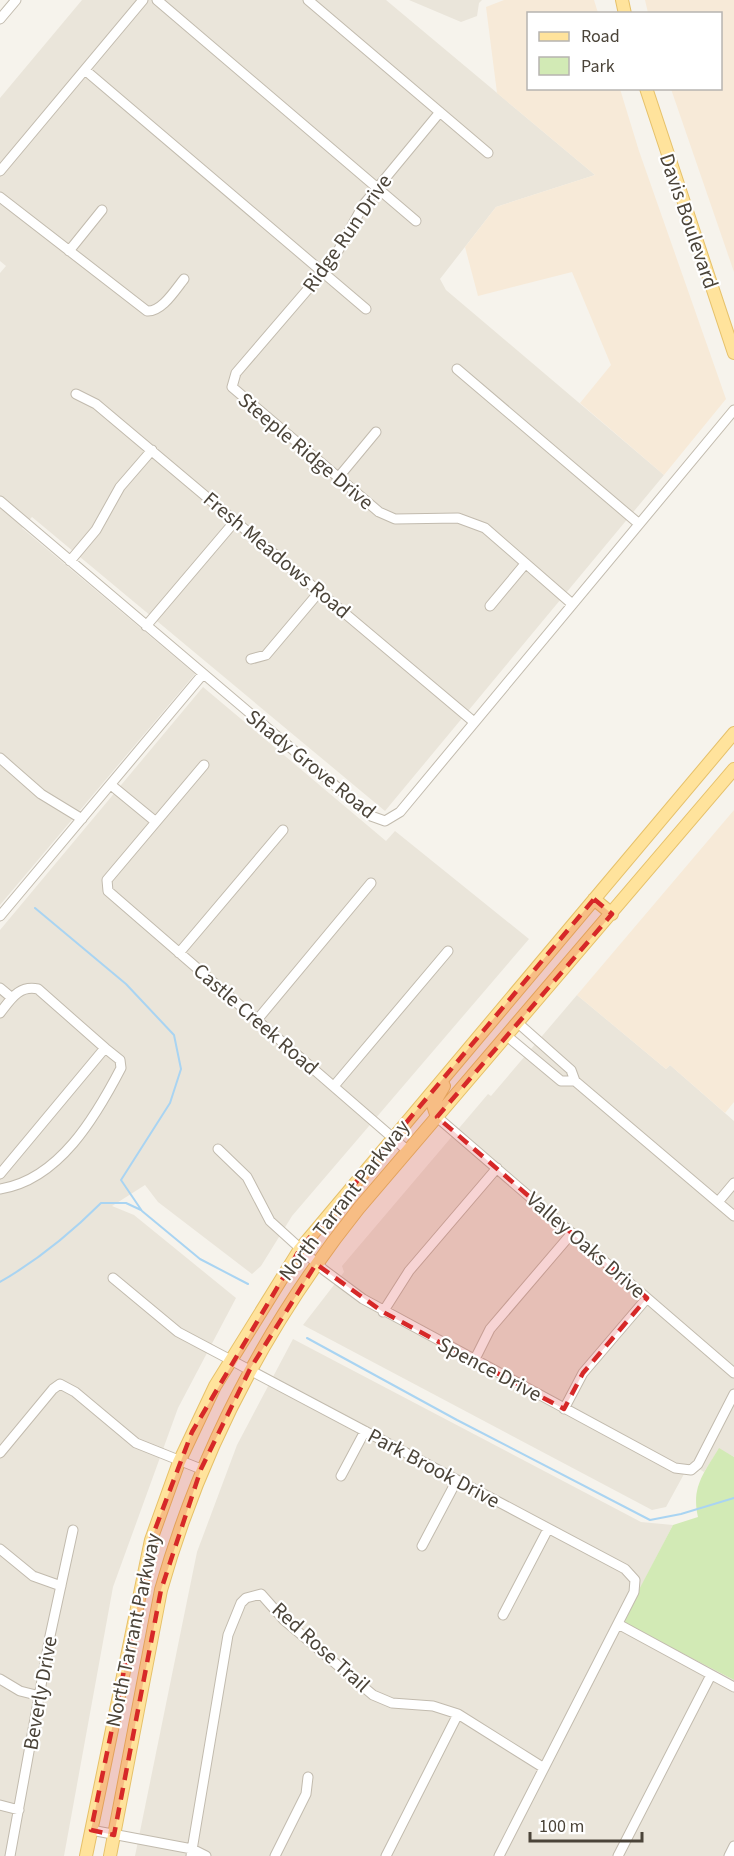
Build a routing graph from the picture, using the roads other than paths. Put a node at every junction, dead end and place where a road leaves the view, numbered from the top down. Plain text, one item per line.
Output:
1 (16, 0) edge
2 (143, 0) edge
3 (157, 0) edge
4 (308, 0) edge
5 (0, 19) edge
6 (85, 70) junction
7 (647, 90) edge
8 (440, 112) junction
9 (488, 153) dead end
10 (0, 171) edge
11 (376, 187) junction
12 (0, 197) edge
13 (102, 210) dead end
14 (416, 222) dead end
15 (69, 251) junction
16 (322, 273) junction
17 (184, 279) dead end
18 (366, 309) dead end
19 (734, 353) edge
20 (457, 369) dead end
21 (232, 381) joint
22 (76, 394) dead end
23 (734, 410) edge
24 (376, 432) dead end
25 (152, 450) junction
26 (338, 478) junction
27 (0, 501) edge
28 (236, 520) junction
29 (638, 523) junction
30 (70, 561) junction
31 (525, 564) junction
32 (320, 591) junction
33 (571, 603) junction
34 (490, 606) dead end
35 (146, 626) junction
36 (251, 659) dead end
37 (203, 674) junction
38 (474, 722) junction
39 (734, 733) edge
40 (0, 758) edge
41 (204, 765) dead end
42 (734, 769) edge
43 (111, 785) junction
44 (82, 819) junction
45 (156, 822) junction
46 (283, 830) dead end
47 (371, 883) dead end
48 (594, 898) junction
49 (612, 914) junction
50 (0, 916) edge
51 (448, 951) dead end
52 (179, 953) junction
53 (0, 988) edge
54 (12, 998) junction
55 (0, 1013) edge
56 (257, 1020) junction
57 (518, 1023) junction
58 (507, 1036) junction
59 (471, 1045) junction
60 (105, 1048) junction
61 (555, 1055) junction
62 (544, 1067) junction
63 (575, 1082) junction
64 (334, 1086) junction
65 (437, 1117) junction
66 (392, 1137) junction
67 (218, 1149) dead end
68 (408, 1151) junction
69 (497, 1168) junction
70 (0, 1174) edge
71 (734, 1183) edge
72 (0, 1189) edge
73 (718, 1202) junction
74 (734, 1216) edge
75 (572, 1233) junction
76 (300, 1249) junction
77 (316, 1263) junction
78 (113, 1278) dead end
79 (647, 1298) junction
80 (383, 1312) junction
81 (231, 1359) junction
82 (474, 1361) junction
83 (250, 1369) junction
84 (734, 1373) edge
85 (734, 1394) edge
86 (564, 1409) junction
87 (365, 1431) junction
88 (0, 1453) edge
89 (179, 1462) junction
90 (201, 1469) junction
91 (341, 1476) dead end
92 (457, 1480) junction
93 (548, 1529) junction
94 (73, 1530) dead end
95 (422, 1546) dead end
96 (0, 1549) edge
97 (61, 1586) junction
98 (504, 1615) dead end
99 (618, 1624) junction
100 (711, 1675) junction
101 (0, 1679) edge
102 (734, 1687) edge
103 (40, 1696) junction
104 (458, 1714) junction
105 (544, 1768) junction
106 (308, 1777) dead end
107 (0, 1805) edge
108 (18, 1810) junction
109 (91, 1830) junction
110 (114, 1835) junction
111 (734, 1846) edge
112 (191, 1853) edge
113 (10, 1856) edge
114 (86, 1856) edge
115 (110, 1856) edge
116 (206, 1856) edge
117 (275, 1856) edge
118 (386, 1856) edge
119 (499, 1856) edge
120 (618, 1856) edge
121 (729, 1856) edge

1 - 5 street
2 - 6 street
3 - 11 street
4 - 8 street
6 - 10 street
6 - 16 street
7 - 19 main road, Davis Boulevard
8 - 9 street
8 - 11 street, Ridge Run Drive
11 - 14 street
11 - 16 street, Ridge Run Drive
12 - 15 street
13 - 15 street
15 - 17 street
16 - 18 street
16 - 21 street, Ridge Run Drive
20 - 29 street
21 - 26 street, Steeple Ridge Drive
22 - 25 street, Fresh Meadows Road
23 - 29 street, Shady Grove Road
24 - 26 street
25 - 28 street, Fresh Meadows Road
25 - 30 street
26 - 31 street, Steeple Ridge Drive
27 - 30 street
28 - 32 street, Fresh Meadows Road
28 - 35 street
29 - 33 street, Shady Grove Road
30 - 35 street
31 - 33 street, Steeple Ridge Drive
31 - 34 street
32 - 36 street
32 - 38 street, Fresh Meadows Road
33 - 38 street, Shady Grove Road
35 - 37 street
37 - 38 street, Shady Grove Road
37 - 43 street
39 - 48 main road, North Tarrant Parkway
40 - 44 street
41 - 45 street
42 - 49 main road, North Tarrant Parkway
43 - 44 street
43 - 45 street
44 - 50 street
45 - 52 street, Castle Creek Road
46 - 52 street
47 - 56 street
48 - 49 main road
48 - 59 main road, North Tarrant Parkway
49 - 57 main road, North Tarrant Parkway
51 - 64 street
52 - 56 street, Castle Creek Road
53 - 54 street
54 - 55 street
54 - 60 street
56 - 64 street, Castle Creek Road
57 - 58 main road, North Tarrant Parkway
57 - 61 street
58 - 62 street
58 - 65 main road, North Tarrant Parkway
59 - 65 main road
59 - 66 main road, North Tarrant Parkway
60 - 70 street
60 - 72 street
61 - 62 street
61 - 63 street
62 - 63 street
63 - 73 street
64 - 66 street, Castle Creek Road
65 - 68 main road, North Tarrant Parkway
65 - 69 street, Valley Oaks Drive
66 - 68 street, Castle Creek Road
66 - 76 main road, North Tarrant Parkway
67 - 76 street, Spence Drive
68 - 77 main road, North Tarrant Parkway
69 - 75 street, Valley Oaks Drive
69 - 80 street
71 - 73 street
73 - 74 street
75 - 79 street, Valley Oaks Drive
75 - 82 street
76 - 77 street, Spence Drive
76 - 81 main road, North Tarrant Parkway
77 - 80 street, Spence Drive
77 - 83 main road, North Tarrant Parkway
78 - 81 street, Park Brook Drive
79 - 84 street, Valley Oaks Drive
79 - 86 street
80 - 82 street, Spence Drive
81 - 83 street, Park Brook Drive
81 - 89 main road, North Tarrant Parkway
82 - 86 street, Spence Drive
83 - 87 street, Park Brook Drive
83 - 90 main road, North Tarrant Parkway
85 - 86 street, Spence Drive
87 - 91 street
87 - 92 street, Park Brook Drive
88 - 89 street
89 - 90 street
89 - 109 main road, North Tarrant Parkway
90 - 110 main road, North Tarrant Parkway
92 - 93 street, Park Brook Drive
92 - 95 street
93 - 98 street
93 - 99 street, Park Brook Drive
94 - 97 street, Beverly Drive
96 - 97 street
97 - 103 street, Beverly Drive
99 - 100 street
99 - 105 street
100 - 102 street
100 - 120 street
101 - 103 street
103 - 108 street, Beverly Drive
104 - 105 street, Red Rose Trail
104 - 112 street, Red Rose Trail
104 - 118 street
105 - 119 street
106 - 117 street
107 - 108 street
108 - 113 street, Beverly Drive
109 - 110 street
109 - 114 main road, North Tarrant Parkway
110 - 112 street
110 - 115 main road, North Tarrant Parkway
111 - 121 street
112 - 116 street

